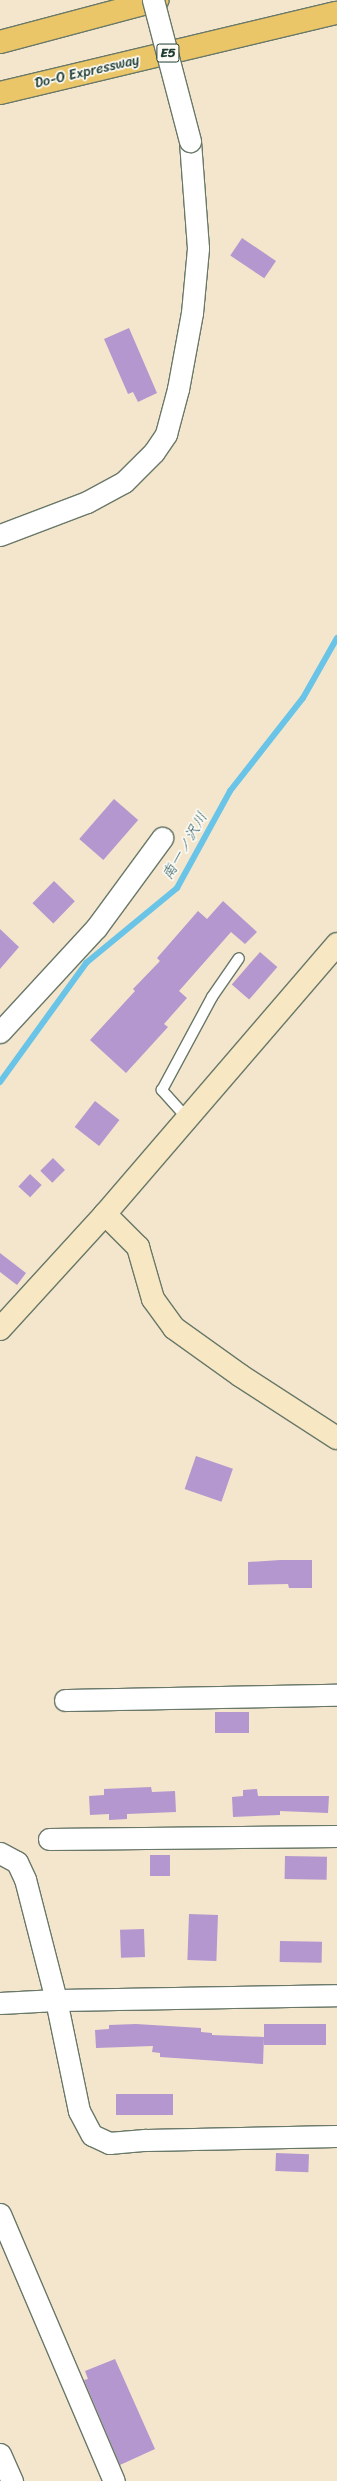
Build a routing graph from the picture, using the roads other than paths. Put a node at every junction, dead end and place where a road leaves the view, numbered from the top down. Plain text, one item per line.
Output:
1 (153, 0) edge
2 (158, 0) edge
3 (337, 13) edge
4 (0, 42) edge
5 (0, 93) edge
6 (0, 535) edge
7 (162, 838) dead end
8 (337, 944) edge
9 (239, 958) dead end
10 (0, 1032) edge
11 (187, 1118) junction
12 (105, 1214) junction
13 (0, 1329) edge
14 (337, 1438) edge
15 (337, 1695) edge
16 (65, 1700) dead end
17 (337, 1836) edge
18 (49, 1839) dead end
19 (0, 1853) edge
20 (337, 1995) edge
21 (56, 2000) junction
22 (0, 2003) edge
23 (337, 2136) edge
24 (0, 2214) edge
25 (0, 2454) edge
26 (12, 2481) edge
27 (114, 2481) edge

1 - 6 street, bridge
2 - 4 highway
3 - 5 highway, Do-O Expressway / E5
7 - 10 street
8 - 11 street
9 - 11 lane
11 - 12 street
12 - 13 street
12 - 14 street
15 - 16 street
17 - 18 street
19 - 21 street
20 - 21 street
21 - 22 street
21 - 23 street
24 - 27 street
25 - 26 street

